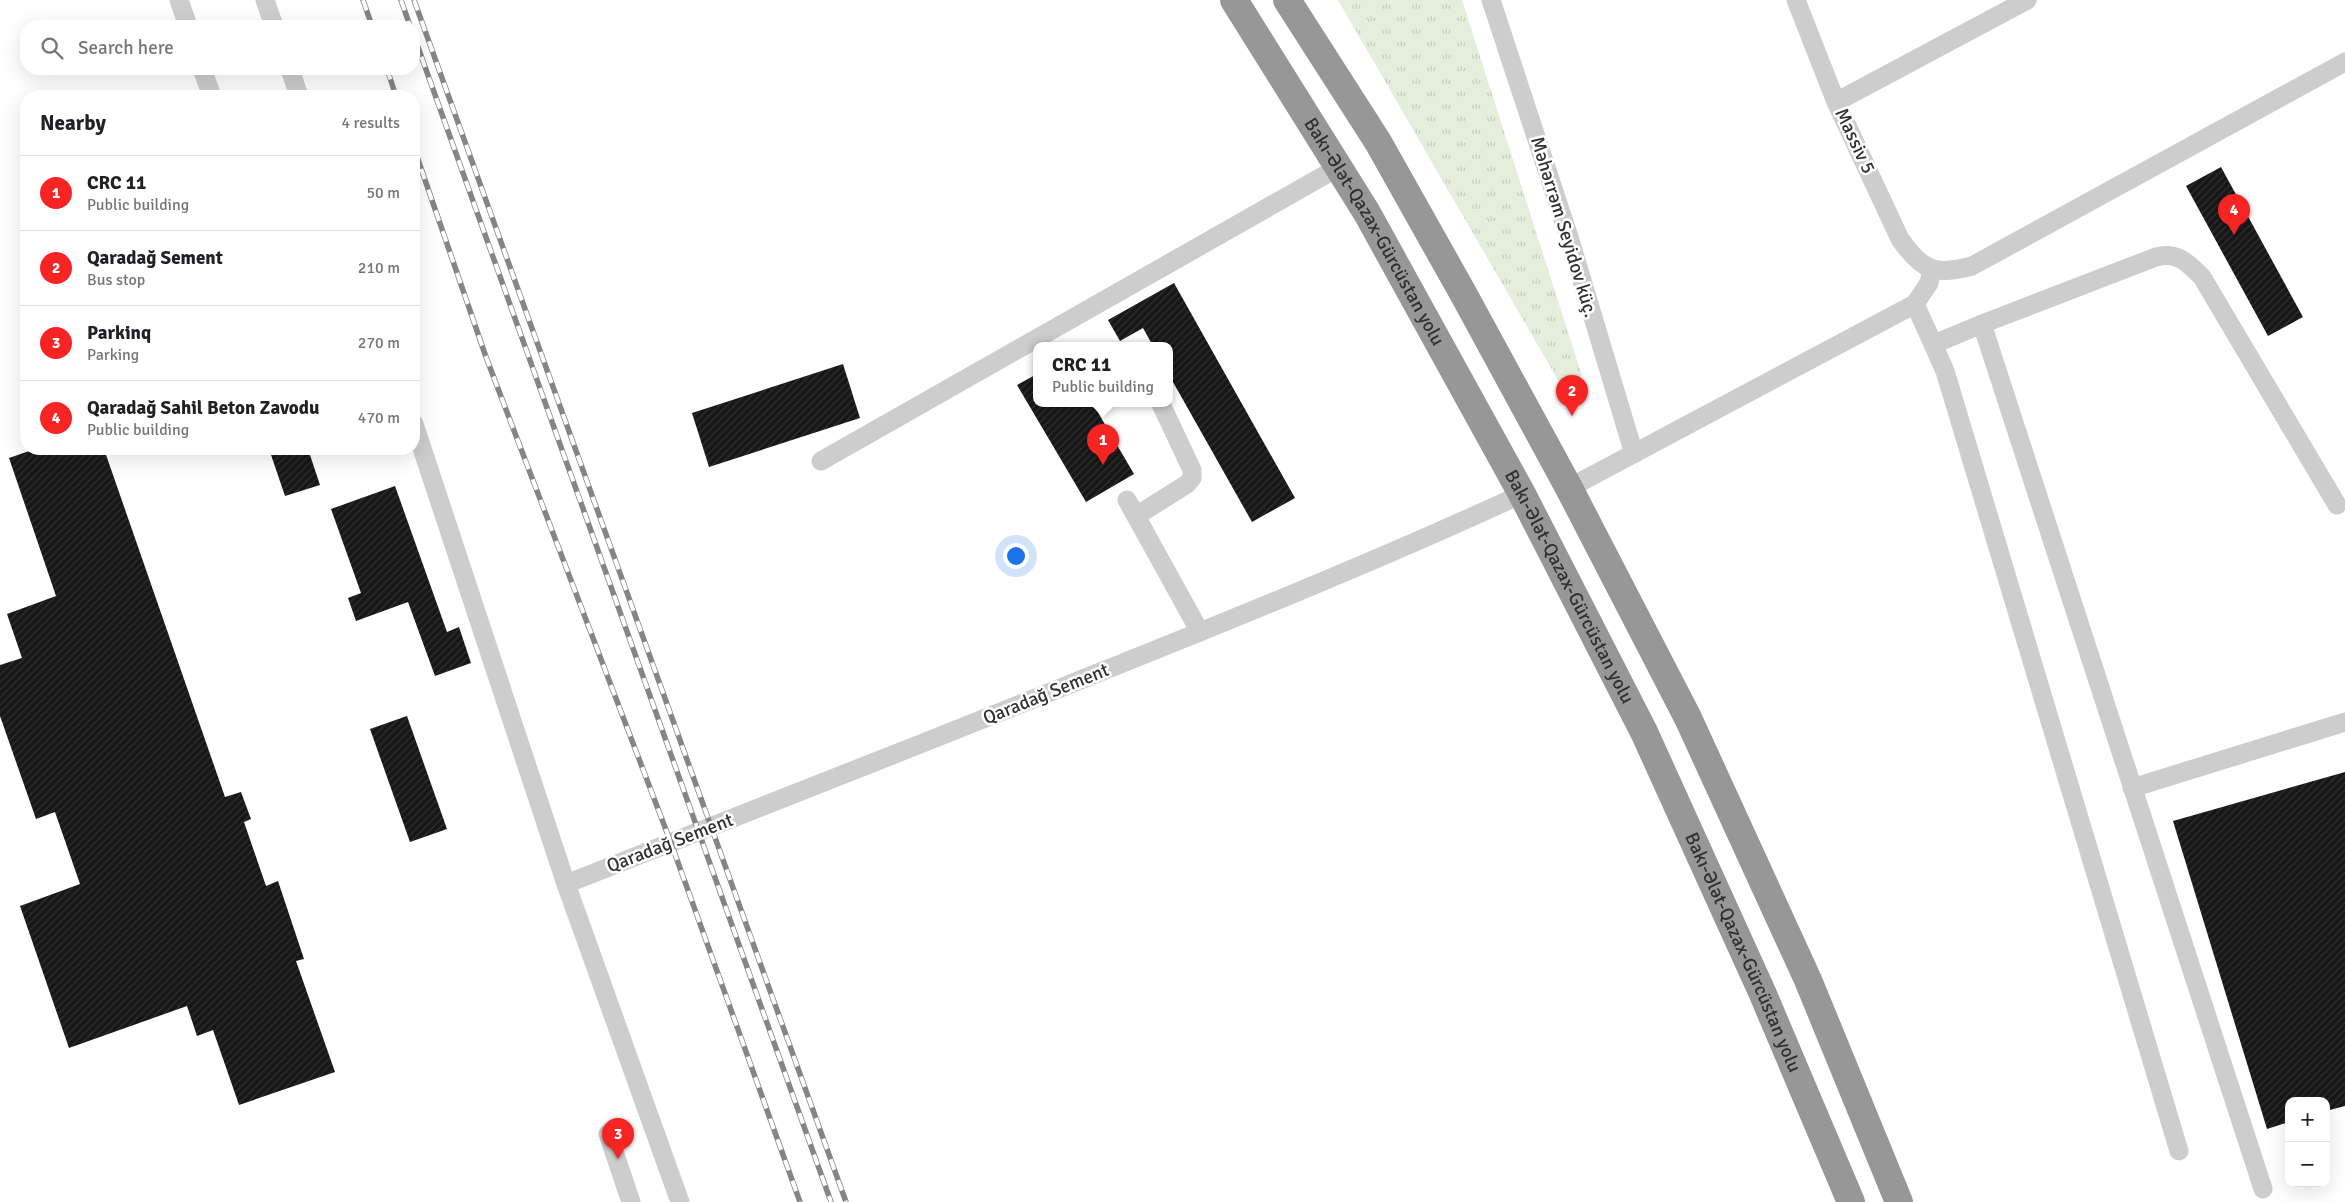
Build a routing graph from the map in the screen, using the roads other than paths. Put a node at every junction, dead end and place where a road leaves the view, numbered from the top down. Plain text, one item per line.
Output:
1 (179, 0) edge
2 (265, 0) edge
3 (1234, 0) edge
4 (1287, 0) edge
5 (1491, 0) edge
6 (1796, 0) edge
7 (2027, 0) edge
8 (186, 20) edge
9 (272, 20) edge
10 (2345, 62) edge
11 (204, 75) edge
12 (292, 75) edge
13 (210, 90) edge
14 (297, 90) edge
15 (1836, 102) junction
16 (1340, 167) junction
17 (1932, 270) junction
18 (1916, 304) junction
19 (1982, 324) junction
20 (1934, 344) junction
21 (1161, 407) edge
22 (420, 442) edge
23 (1634, 454) junction
24 (821, 461) dead end
25 (1569, 488) junction
26 (1522, 494) junction
27 (2336, 505) dead end
28 (1200, 632) junction
29 (2345, 722) edge
30 (2132, 788) junction
31 (566, 884) junction
32 (608, 1134) dead end
33 (2179, 1151) dead end
34 (2263, 1189) dead end
35 (631, 1202) edge
36 (680, 1202) edge
37 (1851, 1202) edge
38 (1899, 1202) edge

1 - 8 street
2 - 9 street
3 - 16 highway, Bakı-Ələt-Qazax-Gürcüstan yolu
4 - 25 highway
5 - 23 street, Məhərrəm Seyidov küç.
6 - 15 street, Massiv 5
7 - 15 street
10 - 17 street
11 - 13 street
12 - 14 street
15 - 17 street, Massiv 5
16 - 24 street
16 - 26 highway, Bakı-Ələt-Qazax-Gürcüstan yolu
17 - 18 street
18 - 20 street
18 - 23 street
19 - 20 street
19 - 27 street
19 - 30 street
20 - 33 street
21 - 28 street
22 - 31 street
23 - 25 street
25 - 38 highway
26 - 28 street, Qaradağ Sement
26 - 37 highway, Bakı-Ələt-Qazax-Gürcüstan yolu
28 - 31 street, Qaradağ Sement
29 - 30 street
30 - 34 street
31 - 36 street
32 - 35 street

